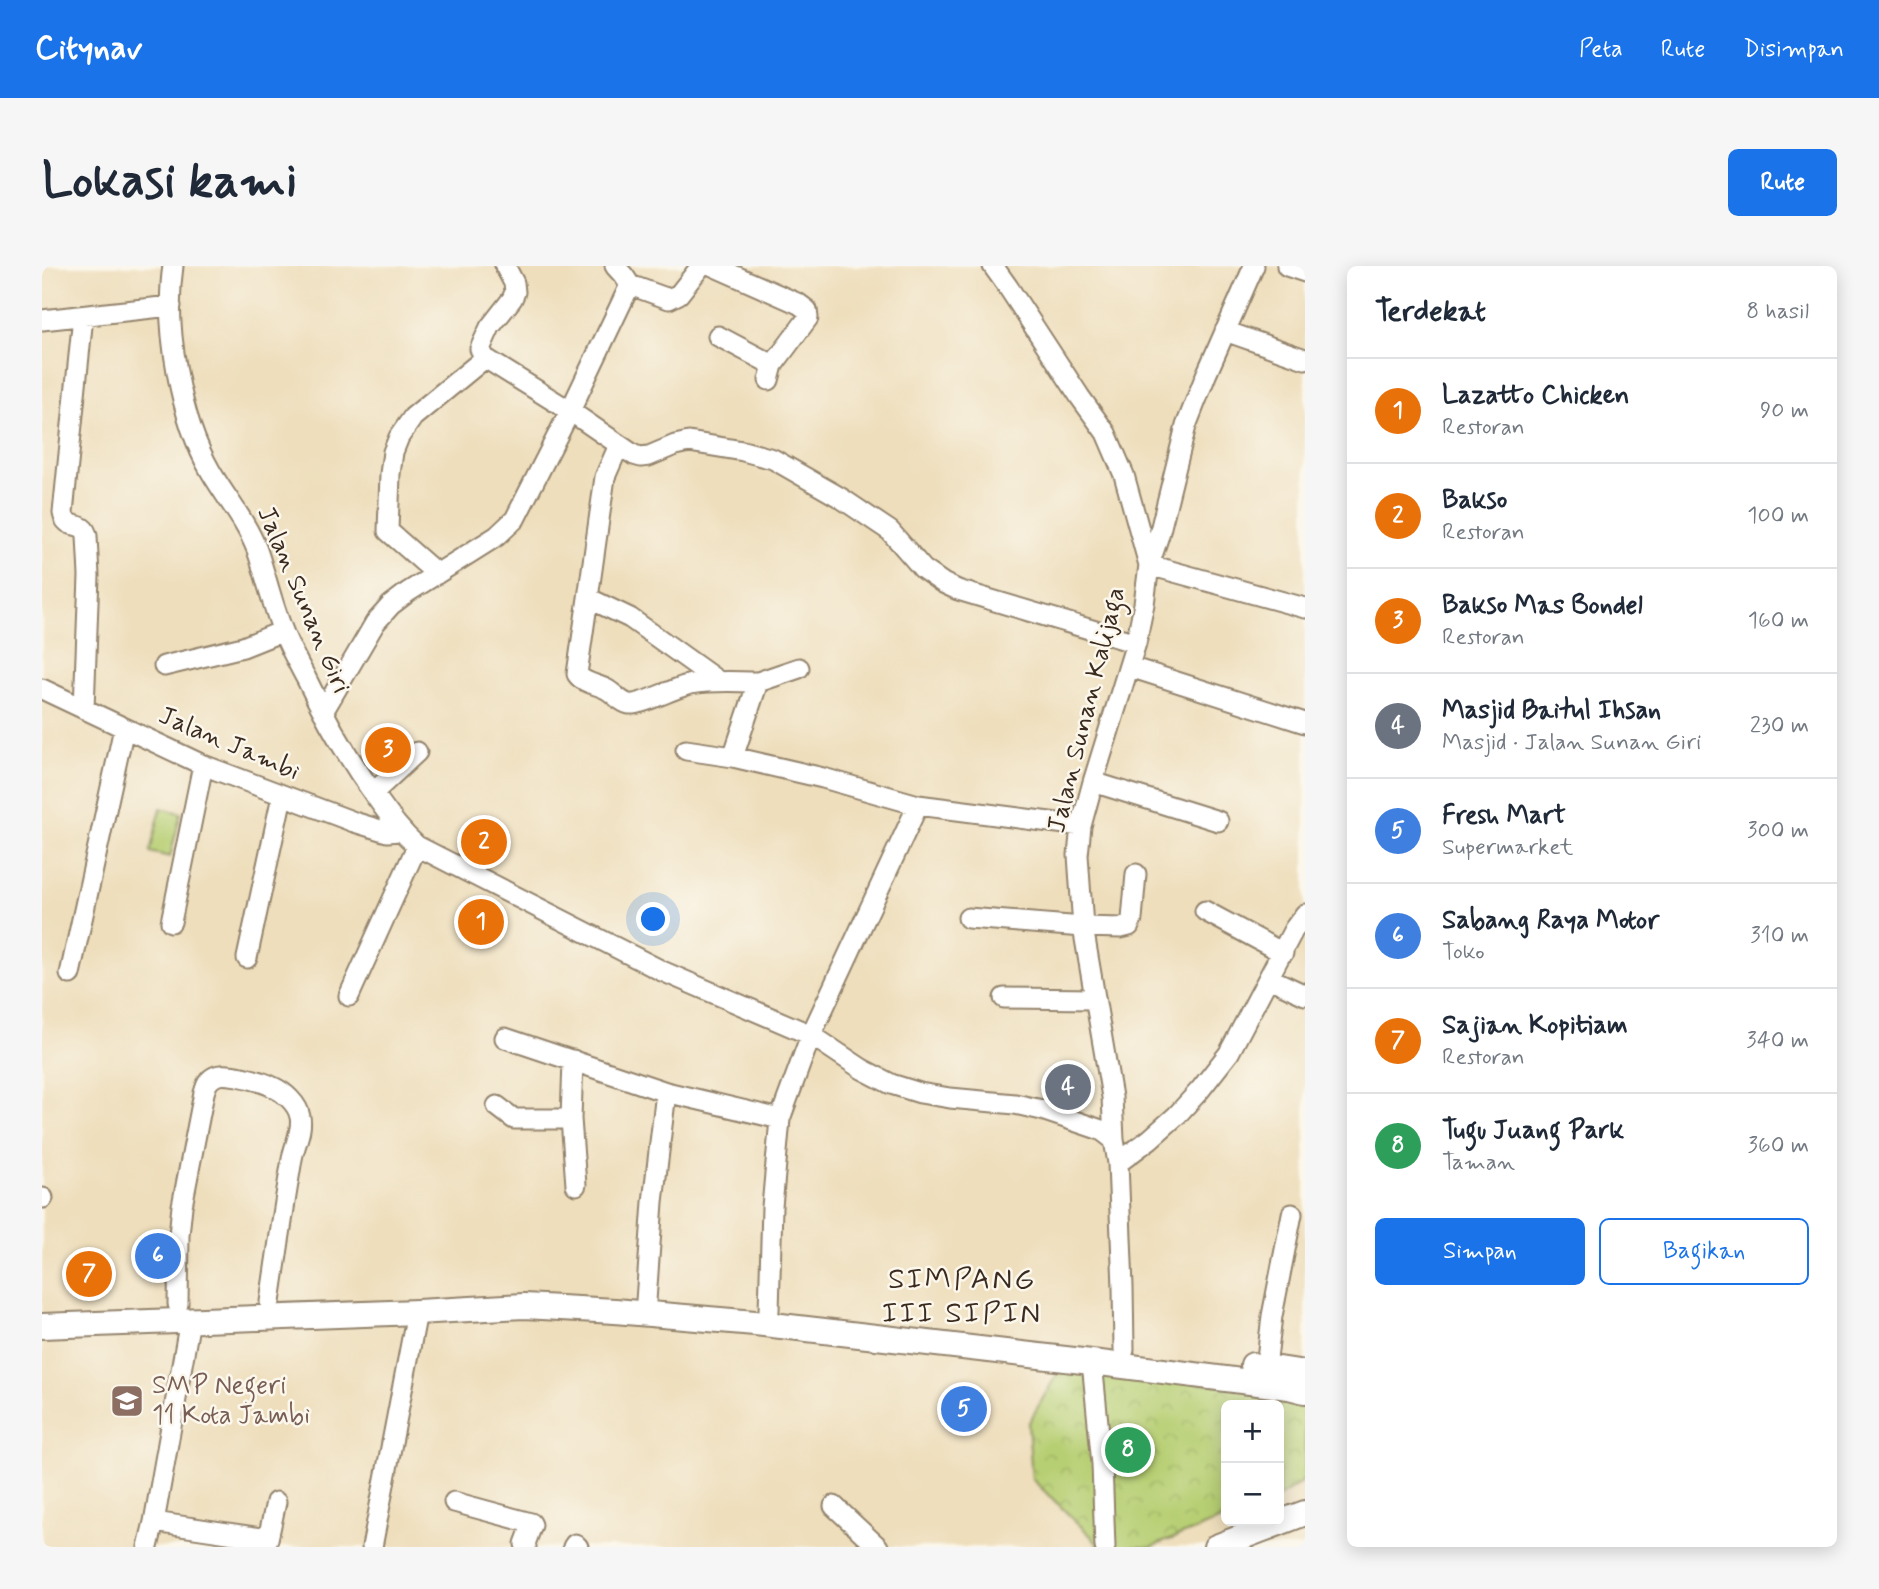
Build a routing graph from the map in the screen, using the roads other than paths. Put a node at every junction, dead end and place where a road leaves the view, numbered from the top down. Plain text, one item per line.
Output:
1 (173, 266) edge
2 (505, 266) edge
3 (615, 266) edge
4 (701, 266) edge
5 (992, 266) edge
6 (1253, 266) edge
7 (1287, 266) edge
8 (726, 268) edge
9 (1305, 272) edge
10 (630, 285) junction
11 (171, 306) junction
12 (83, 316) junction
13 (42, 320) edge
14 (1225, 331) junction
15 (718, 336) dead end
16 (485, 358) junction
17 (1305, 359) edge
18 (570, 411) junction
19 (619, 445) junction
20 (1149, 565) junction
21 (437, 574) junction
22 (589, 598) junction
23 (1305, 608) edge
24 (283, 632) junction
25 (1136, 643) junction
26 (164, 666) dead end
27 (1130, 667) junction
28 (799, 668) dead end
29 (718, 681) junction
30 (758, 682) junction
31 (42, 689) edge
32 (84, 709) junction
33 (323, 712) junction
34 (1305, 723) edge
35 (124, 728) junction
36 (686, 750) dead end
37 (417, 752) dead end
38 (733, 757) junction
39 (203, 765) junction
40 (1093, 782) junction
41 (373, 793) junction
42 (282, 796) junction
43 (918, 805) junction
44 (1218, 821) dead end
45 (1081, 826) junction
46 (400, 831) junction
47 (416, 846) junction
48 (1136, 874) dead end
49 (1205, 911) dead end
50 (1305, 914) edge
51 (968, 918) dead end
52 (171, 922) dead end
53 (1083, 927) junction
54 (1283, 953) junction
55 (247, 958) dead end
56 (70, 974) dead end
57 (1269, 978) junction
58 (1305, 995) edge
59 (349, 996) dead end
60 (1004, 998) dead end
61 (1096, 999) junction
62 (811, 1035) junction
63 (505, 1038) dead end
64 (573, 1060) junction
65 (666, 1092) junction
66 (497, 1106) dead end
67 (571, 1119) junction
68 (780, 1119) junction
69 (1114, 1140) junction
70 (1118, 1163) junction
71 (576, 1185) dead end
72 (1292, 1214) dead end
73 (646, 1301) junction
74 (270, 1302) junction
75 (306, 1308) junction
76 (186, 1309) junction
77 (769, 1311) junction
78 (417, 1312) junction
79 (42, 1313) edge
80 (42, 1326) edge
81 (1124, 1350) junction
82 (1266, 1367) junction
83 (1093, 1372) dead end
84 (1305, 1373) edge
85 (1305, 1391) edge
86 (276, 1502) dead end
87 (454, 1502) dead end
88 (834, 1506) dead end
89 (1305, 1513) edge
90 (154, 1522) junction
91 (148, 1547) edge
92 (372, 1547) edge
93 (526, 1547) edge
94 (878, 1547) edge
95 (1105, 1547) edge
96 (1216, 1547) edge

1 - 11 street, Jalan Sunan Giri
2 - 16 street
3 - 10 street
4 - 10 street
5 - 20 street
6 - 14 street, Jalan Sunan Kalijaga
7 - 9 street
8 - 15 street
10 - 18 street
11 - 12 street
11 - 24 street, Jalan Sunan Giri
12 - 13 street
12 - 32 street
14 - 17 street
14 - 20 street, Jalan Sunan Kalijaga
16 - 18 street
16 - 21 street
18 - 19 street
18 - 21 street
19 - 22 street
19 - 25 street
20 - 23 street
20 - 25 street, Jalan Sunan Kalijaga
21 - 33 street
22 - 29 street
22 - 29 street
24 - 26 street
24 - 33 street, Jalan Sunan Giri
25 - 27 street, Jalan Sunan Kalijaga
27 - 34 street
27 - 40 street, Jalan Sunan Kalijaga
28 - 30 street
29 - 30 street
30 - 38 street
31 - 32 street, Jalan Jambi
32 - 35 street, Jalan Jambi
33 - 41 street, Jalan Sunan Giri
35 - 39 street, Jalan Jambi
35 - 56 street
36 - 38 street
37 - 41 street
38 - 43 street
39 - 42 street, Jalan Jambi
39 - 52 street
40 - 44 street
40 - 45 street, Jalan Sunan Kalijaga
41 - 46 street, Jalan Sunan Giri
42 - 46 street, Jalan Jambi
42 - 55 street
43 - 45 street
43 - 62 street
45 - 53 street, Jalan Sunan Kalijaga
46 - 47 street, Jalan Sunan Giri
47 - 59 street
47 - 62 street, Jalan Sunan Giri
48 - 53 street
49 - 54 street
50 - 54 street
51 - 53 street
53 - 61 street, Jalan Sunan Kalijaga
54 - 57 street
57 - 58 street
57 - 70 street
60 - 61 street
61 - 69 street, Jalan Sunan Kalijaga
62 - 68 street
62 - 69 street, Jalan Sunan Giri
63 - 64 street
64 - 65 street
64 - 67 street
65 - 68 street
65 - 73 street
66 - 67 street
67 - 71 street
68 - 77 street
69 - 70 street, Jalan Sunan Kalijaga
70 - 81 street, Jalan Sunan Kalijaga
72 - 82 street
73 - 75 main road
73 - 77 main road
74 - 75 main road
74 - 76 main road
74 - 76 street
75 - 76 main road
75 - 78 main road
76 - 79 main road
76 - 80 main road
76 - 90 street
77 - 81 main road
78 - 85 main road
78 - 92 street
81 - 82 main road
82 - 84 main road
83 - 95 street
86 - 90 street
87 - 93 street
88 - 94 street
89 - 96 main road
90 - 91 street

